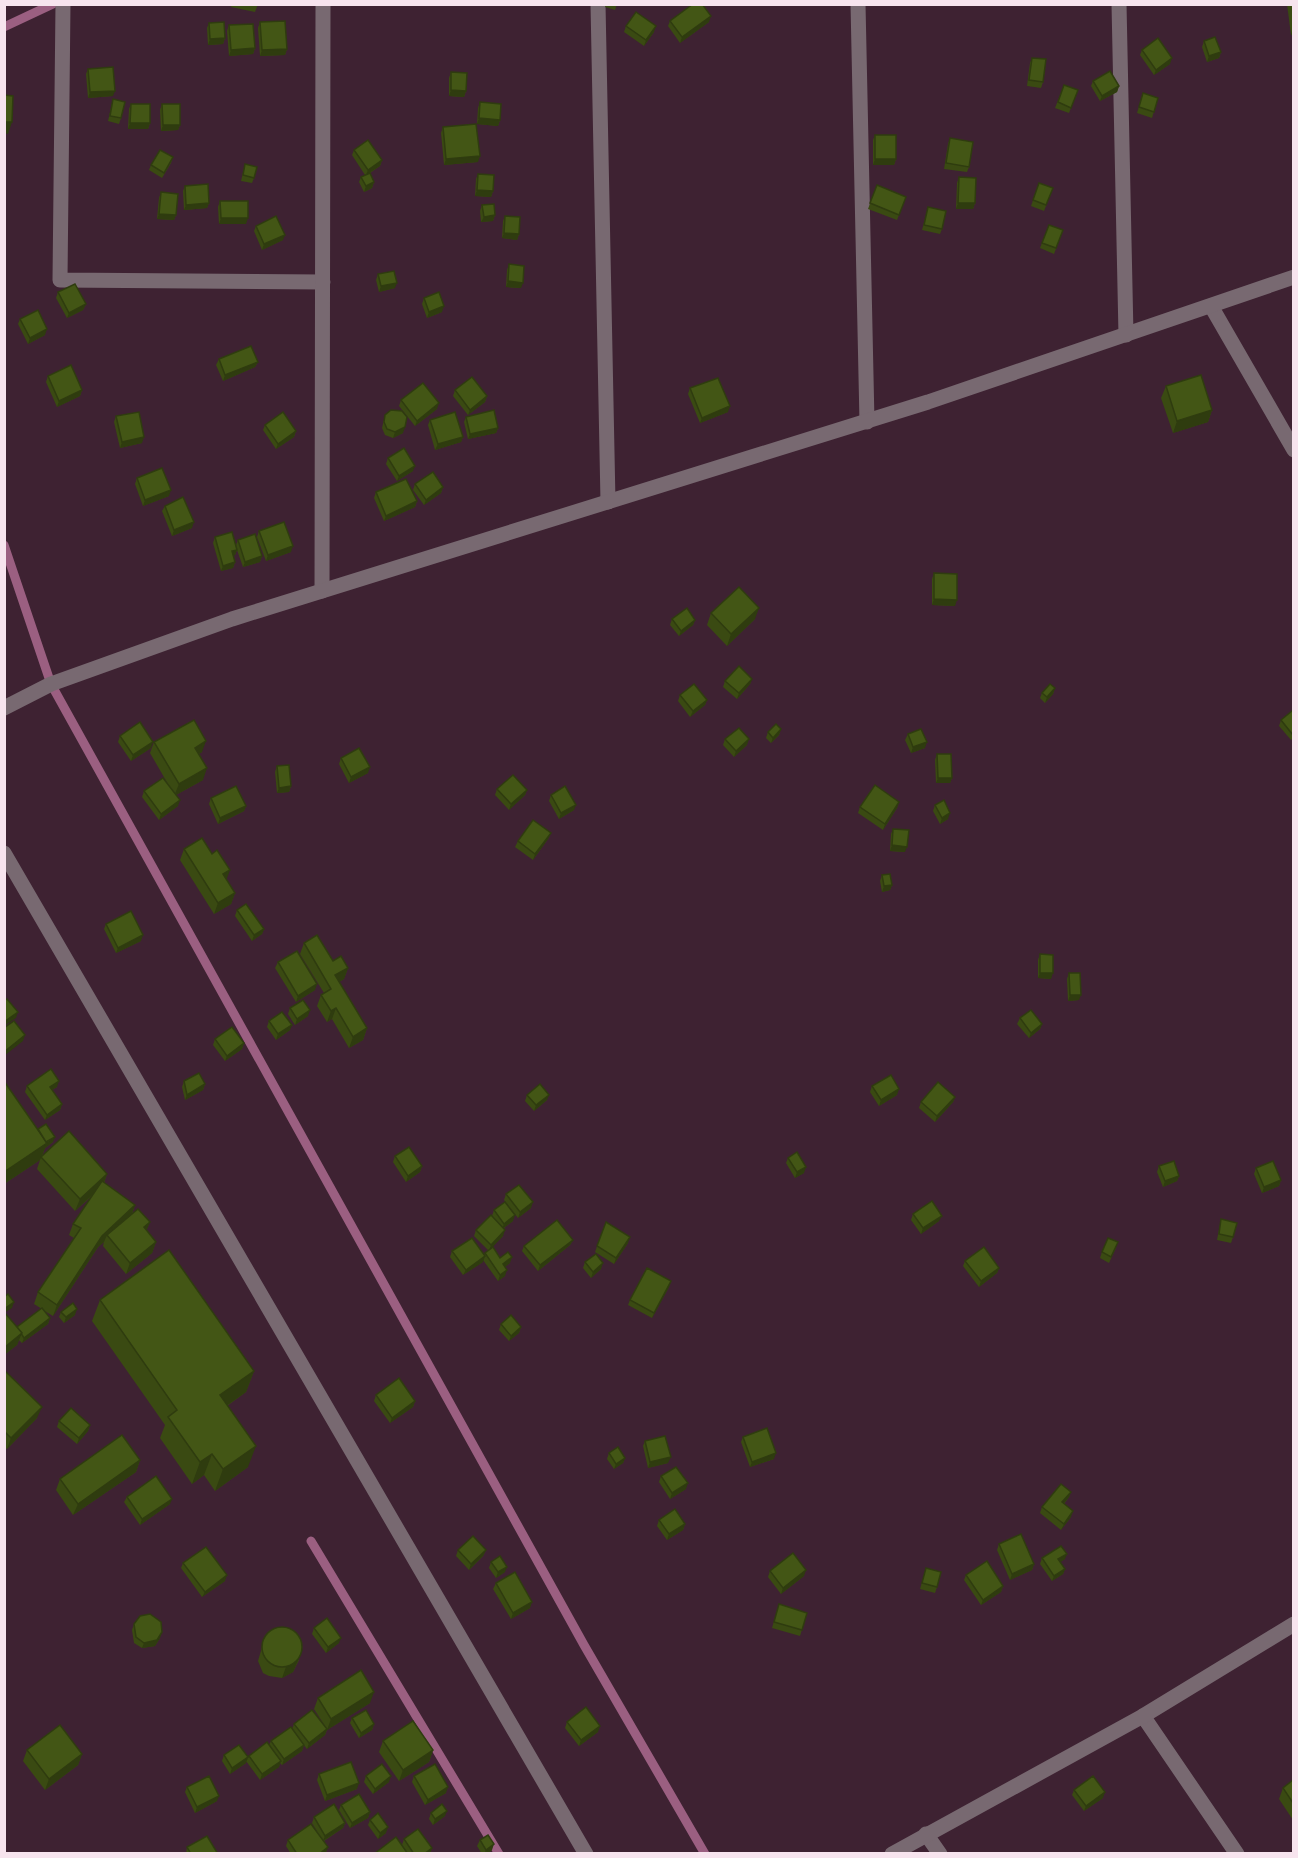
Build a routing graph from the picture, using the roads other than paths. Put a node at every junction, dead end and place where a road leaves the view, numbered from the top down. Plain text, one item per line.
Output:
1 (63, 4) edge
2 (323, 4) edge
3 (598, 4) edge
4 (858, 4) edge
5 (1119, 4) edge
6 (1293, 278) edge
7 (322, 282) junction
8 (1211, 306) junction
9 (1126, 335) junction
10 (867, 422) junction
11 (1293, 450) edge
12 (608, 502) junction
13 (322, 591) junction
14 (4, 708) edge
15 (4, 854) edge
16 (1293, 1624) edge
17 (1143, 1716) junction
18 (926, 1834) junction
19 (586, 1854) edge
20 (892, 1854) edge
21 (940, 1854) edge
22 (1237, 1854) edge

1 - 7 street
2 - 7 street
3 - 12 street
4 - 10 street
5 - 9 street
6 - 8 street
7 - 13 street
8 - 9 street
8 - 11 street
9 - 10 street
10 - 12 street
12 - 13 street
13 - 14 street
15 - 19 street
16 - 17 street
17 - 18 street
17 - 22 street
18 - 20 street
18 - 21 street

